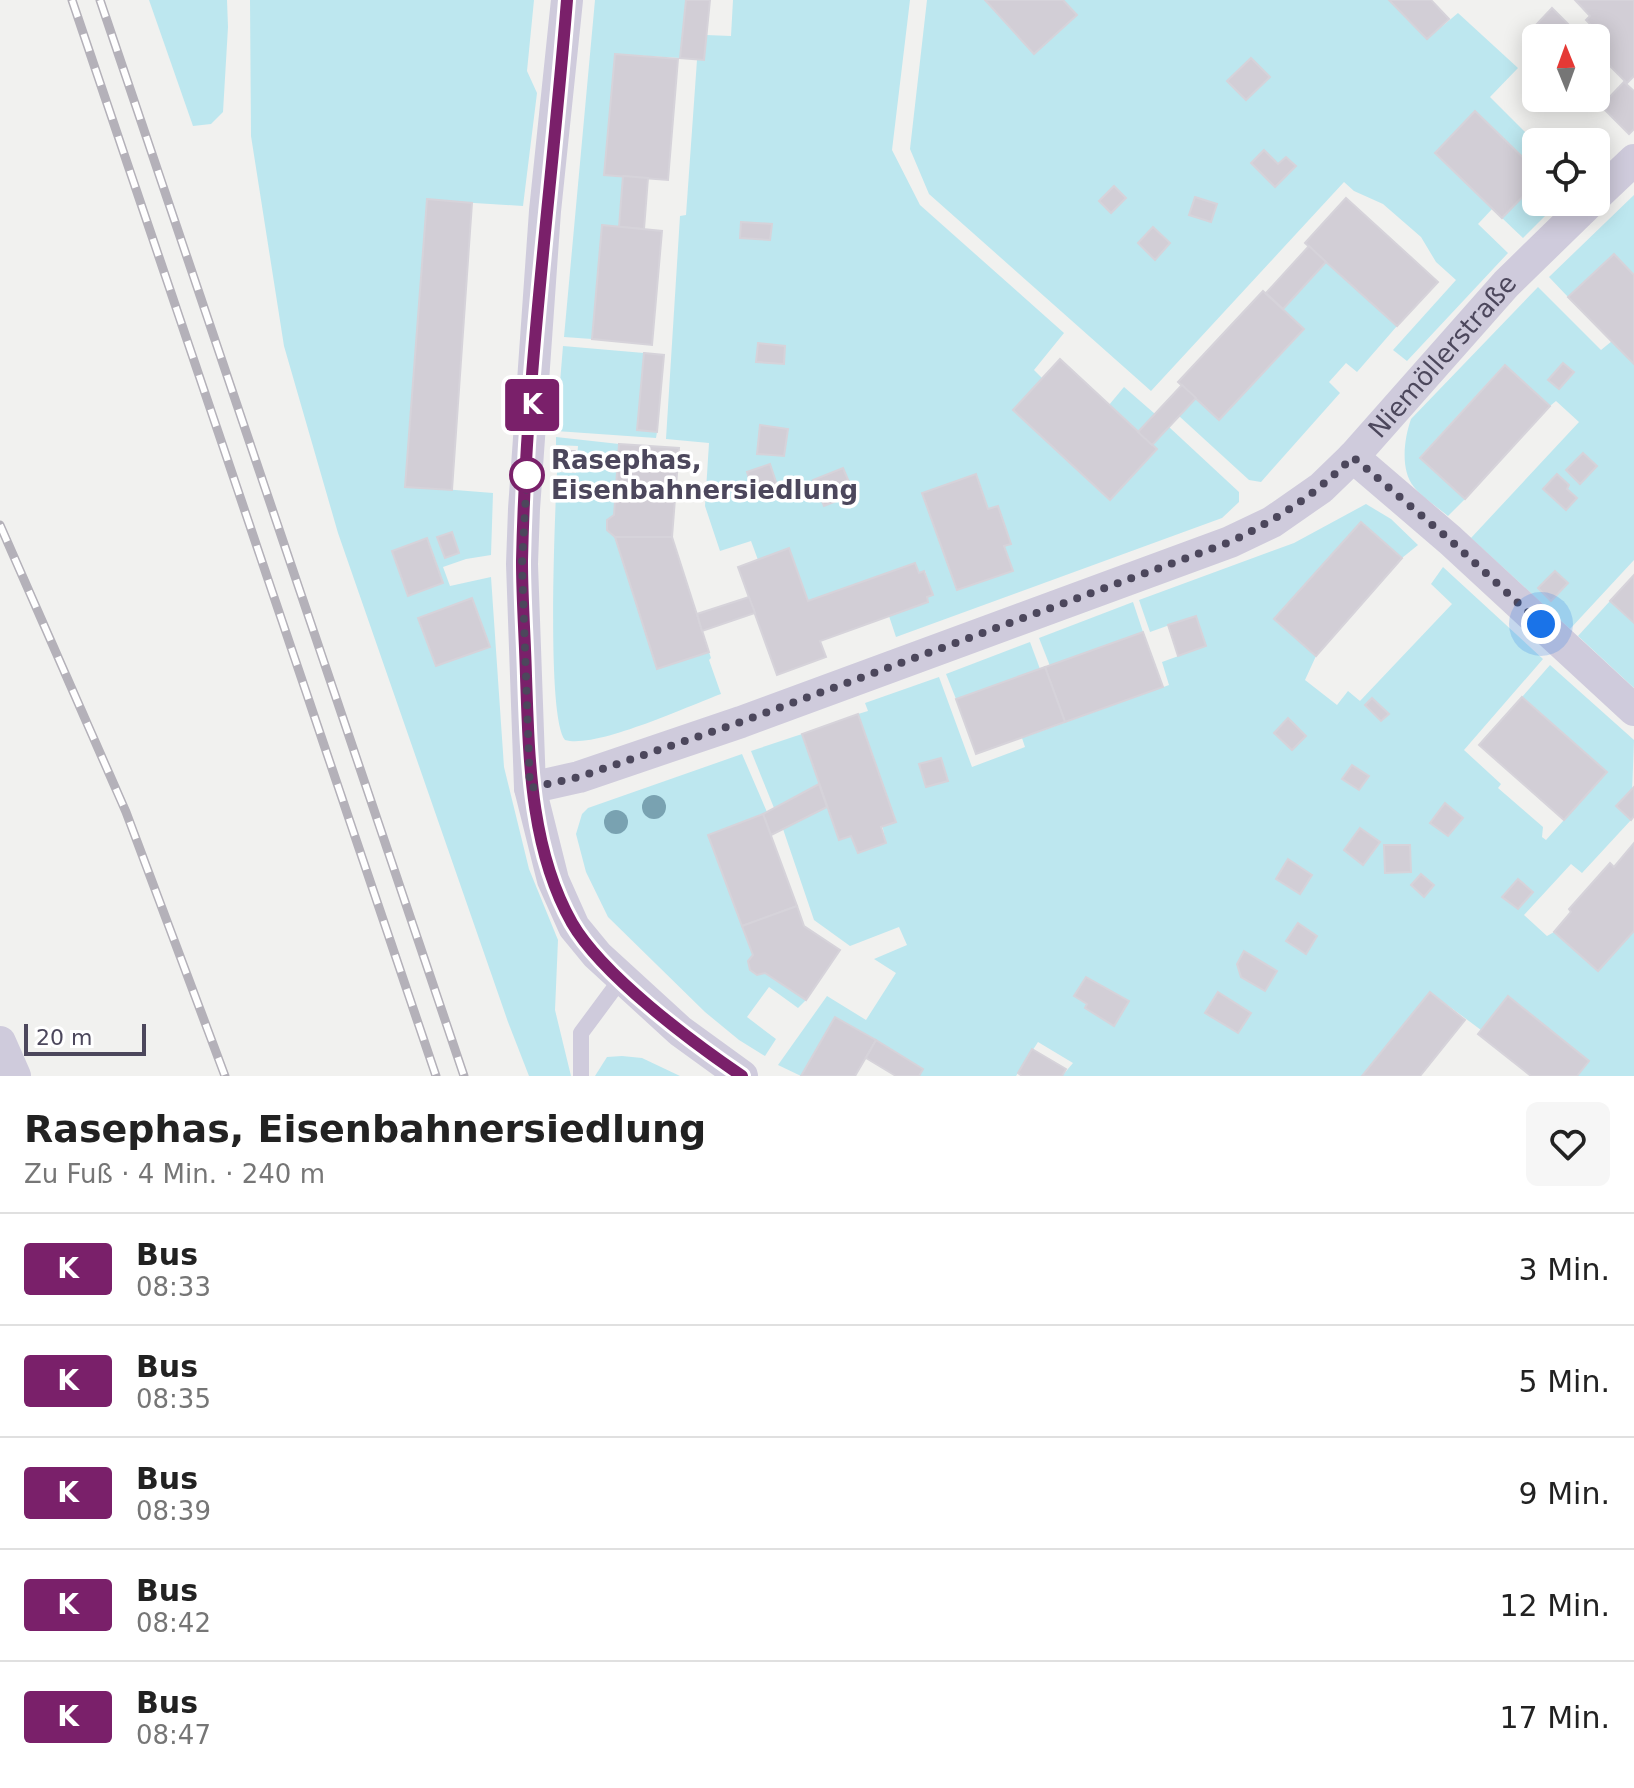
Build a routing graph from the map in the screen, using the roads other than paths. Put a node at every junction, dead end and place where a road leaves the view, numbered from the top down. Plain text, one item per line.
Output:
1 (567, 0) edge
2 (1634, 160) edge
3 (1610, 183) edge
4 (1576, 216) edge
5 (1353, 457) junction
6 (1634, 710) edge
7 (530, 788) junction
8 (621, 979) junction
9 (0, 1042) edge
10 (15, 1076) edge
11 (581, 1076) edge
12 (742, 1076) edge

1 - 7 street
2 - 3 street
4 - 5 street, Niemöllerstraße
5 - 6 street
5 - 7 street, Niemöllerstraße
7 - 8 street
8 - 11 lane
8 - 12 street
9 - 10 street

